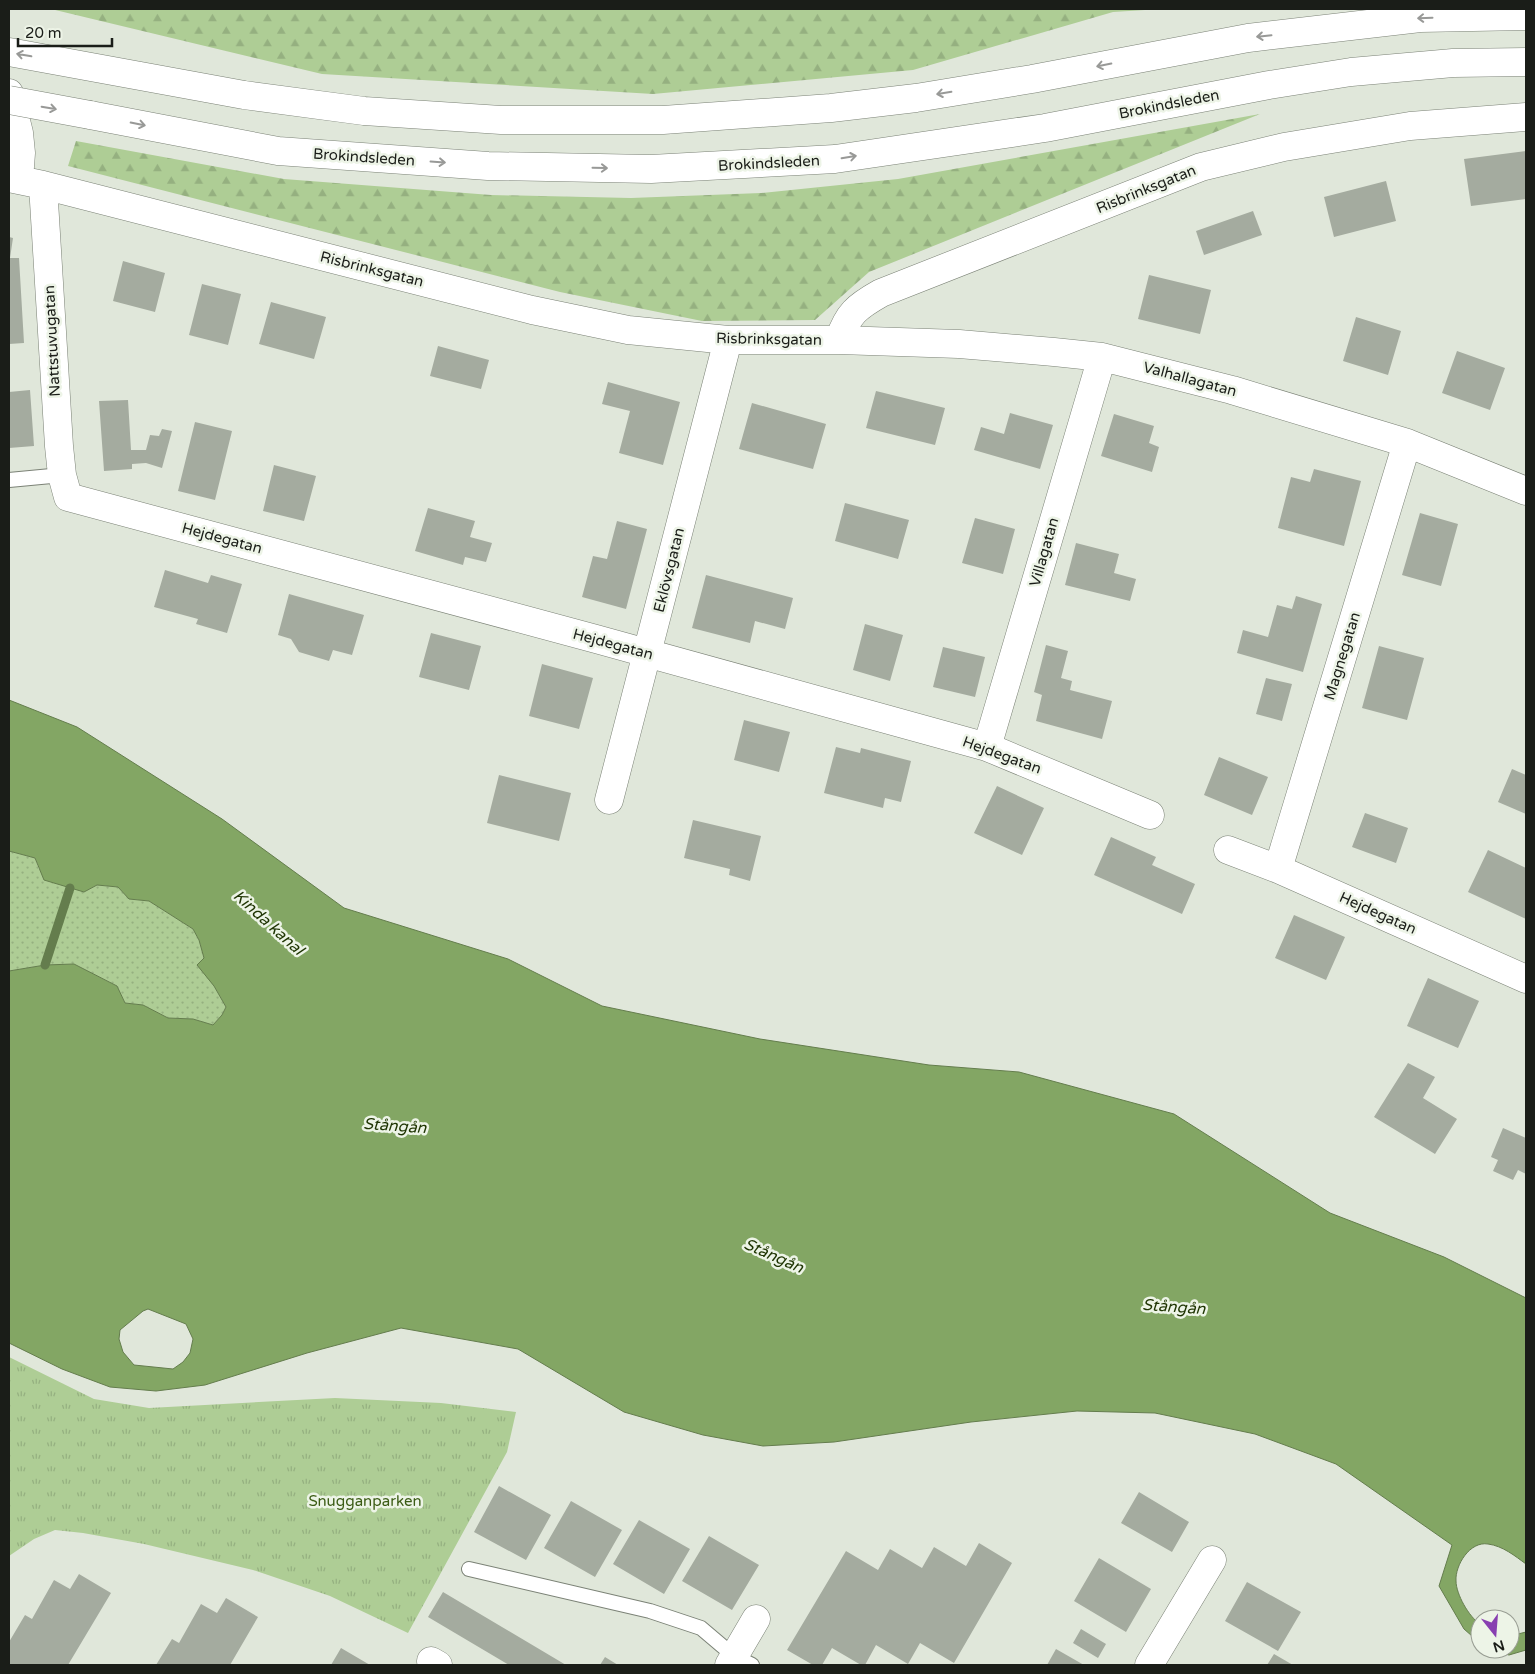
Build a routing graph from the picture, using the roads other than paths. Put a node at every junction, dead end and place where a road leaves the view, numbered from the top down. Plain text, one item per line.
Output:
1 (1526, 16) edge
2 (9, 52) edge
3 (1526, 62) edge
4 (9, 93) edge
5 (9, 100) edge
6 (1526, 117) edge
7 (24, 181) edge
8 (728, 340) junction
9 (838, 340) junction
10 (1102, 357) junction
11 (1407, 444) junction
12 (9, 480) edge
13 (65, 486) junction
14 (1526, 491) edge
15 (648, 653) junction
16 (987, 747) junction
17 (609, 800) dead end
18 (1150, 815) dead end
19 (1228, 850) dead end
20 (1278, 869) junction
21 (1526, 979) edge
22 (1212, 1560) dead end
23 (469, 1570) dead end
24 (756, 1619) dead end
25 (738, 1662) edge
26 (1149, 1665) edge

1 -> 2 street
5 -> 3 street, Brokindsleden, bridge
4 - 7 street, Nattstuvugatan
6 - 9 street, Risbrinksgatan
7 - 8 street, Risbrinksgatan
7 - 13 street, Nattstuvugatan
8 - 9 street, Risbrinksgatan
8 - 15 street, Eklövsgatan
9 - 10 street, Valhallagatan
10 - 11 street, Valhallagatan
10 - 16 street, Villagatan
11 - 14 street, Valhallagatan
11 - 20 street, Magnegatan
12 - 13 lane
13 - 15 street, Hejdegatan
15 - 16 street, Hejdegatan
15 - 17 street, Eklövsgatan
16 - 18 street, Hejdegatan
19 - 20 street, Hejdegatan
20 - 21 street, Hejdegatan
22 - 26 street
23 - 25 lane
24 - 25 street

